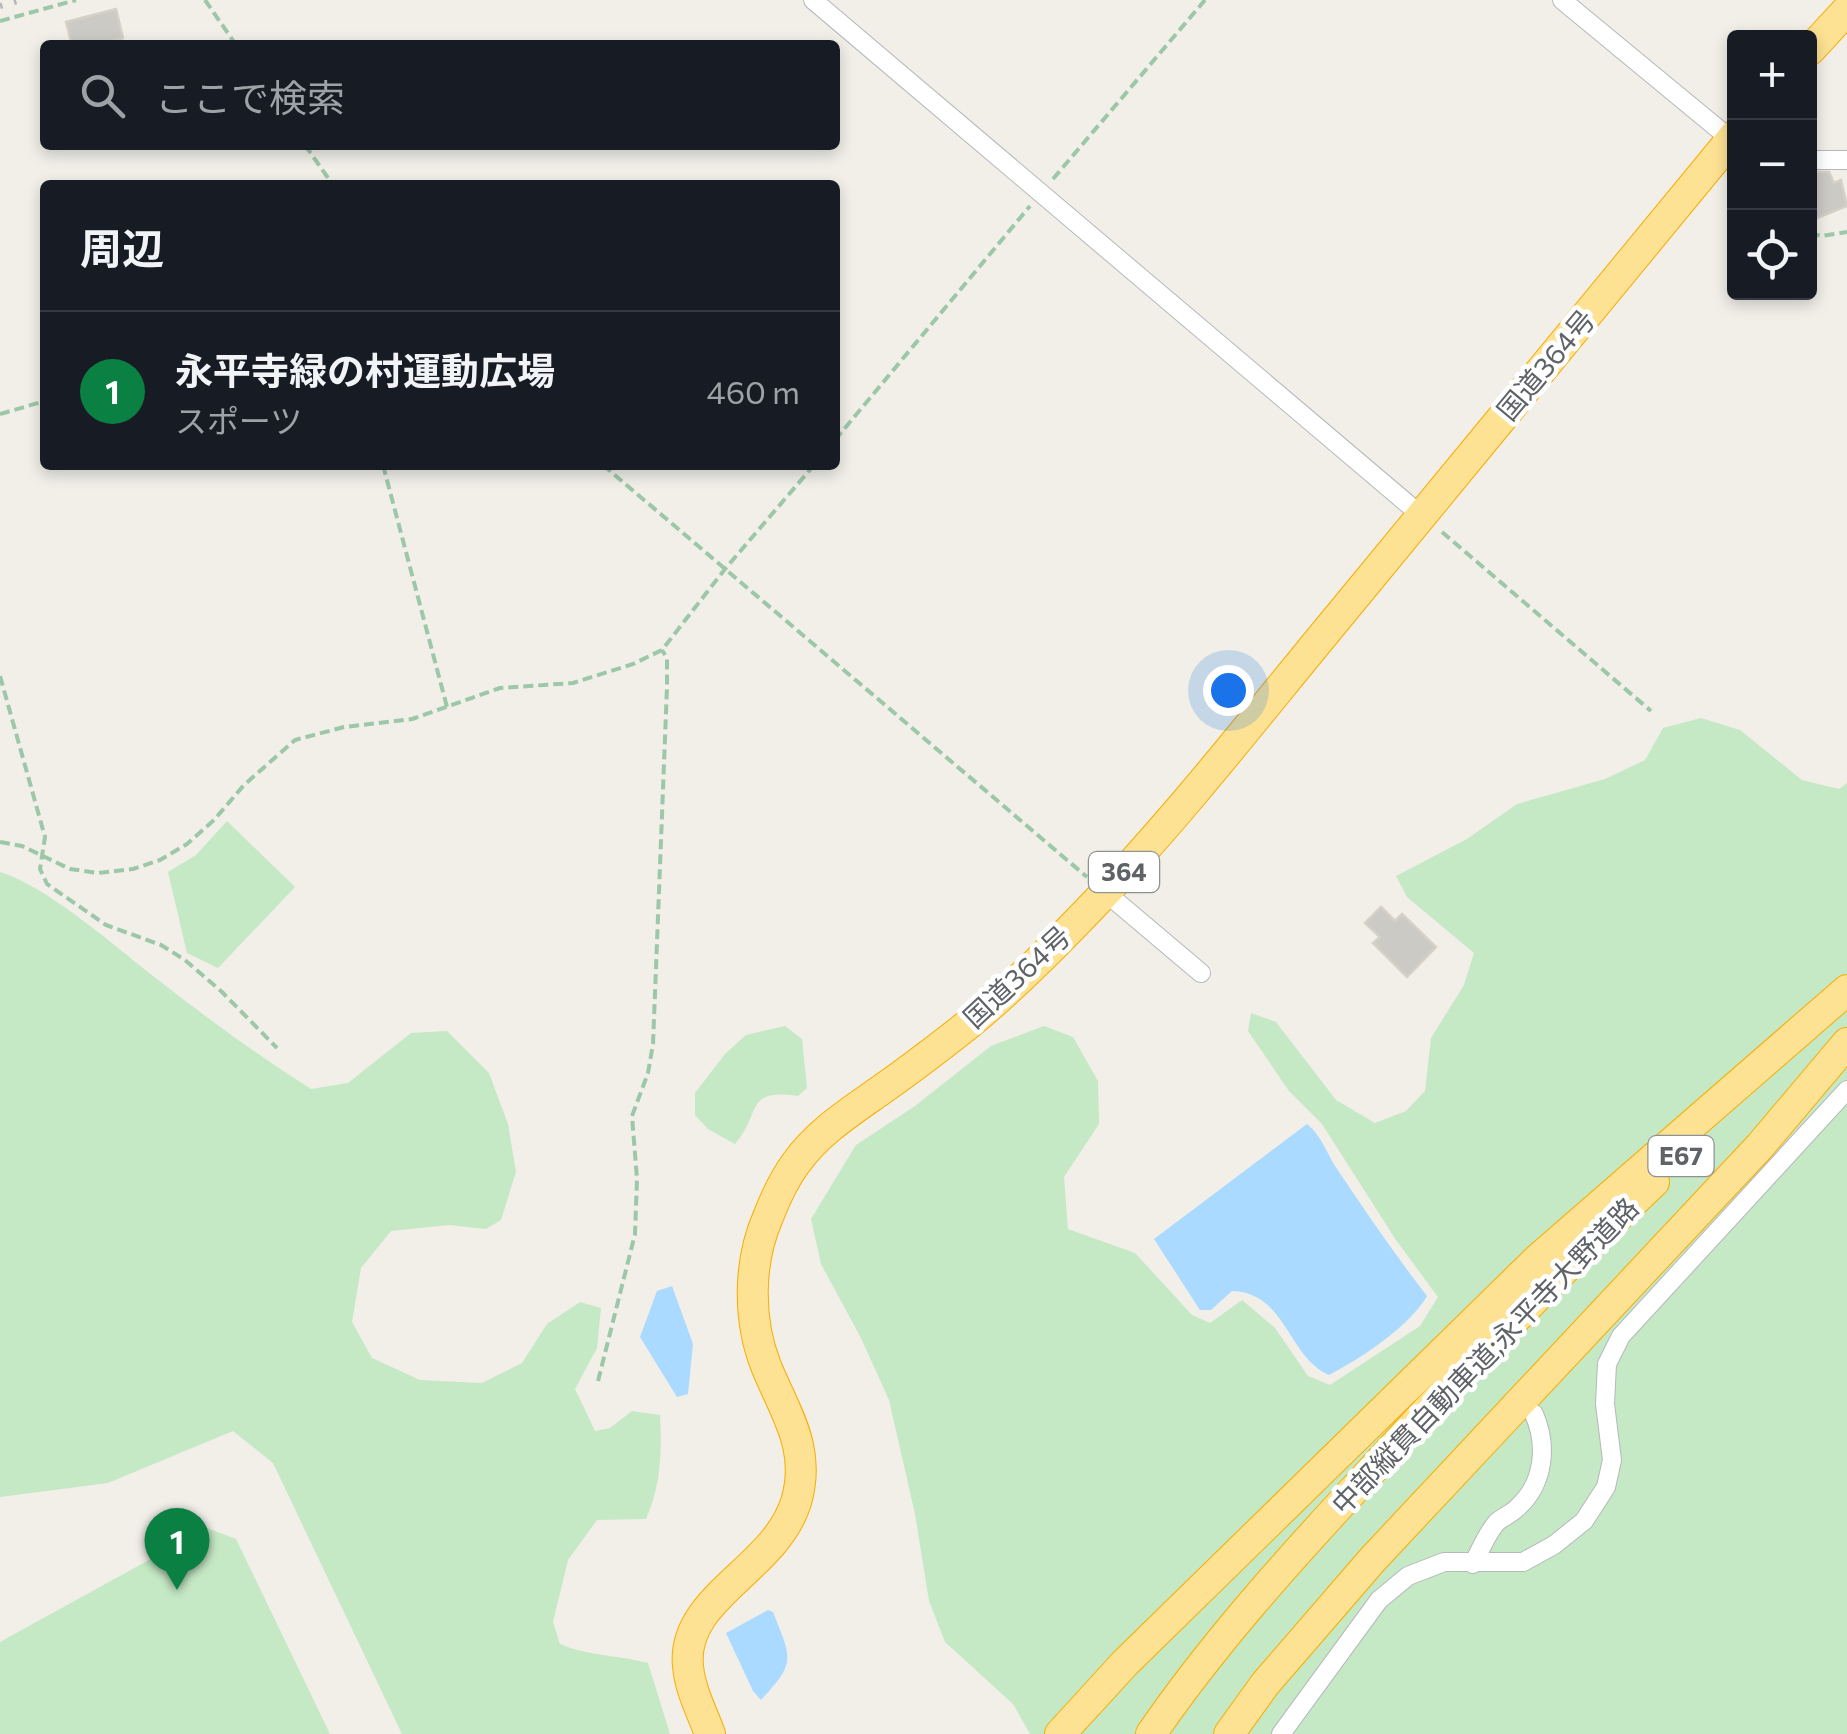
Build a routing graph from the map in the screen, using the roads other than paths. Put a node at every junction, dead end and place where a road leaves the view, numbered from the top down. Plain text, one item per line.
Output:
1 (813, 0) edge
2 (1562, 0) edge
3 (1847, 10) edge
4 (1817, 42) edge
5 (1727, 133) edge
6 (1727, 147) edge
7 (1817, 160) edge
8 (1847, 160) edge
9 (1422, 516) junction
10 (1105, 892) junction
11 (1201, 972) dead end
12 (1847, 990) edge
13 (1847, 1004) edge
14 (1847, 1043) edge
15 (1847, 1090) edge
16 (1512, 1303) junction
17 (1534, 1414) dead end
18 (1472, 1564) junction
19 (710, 1734) edge
20 (1060, 1734) edge
21 (1150, 1734) edge
22 (1229, 1734) edge
23 (1281, 1734) edge

1 - 9 street
2 - 5 street
3 - 4 highway
6 - 9 highway, 国道364号 / 364
7 - 8 street
9 - 10 highway, 国道364号 / 364
10 - 11 street
10 - 19 highway, 国道364号 / 364
12 - 16 highway
13 - 16 highway, 中部縦貫自動車道;永平寺大野道路 / E67
14 - 22 highway
15 - 18 street
16 - 20 highway
16 - 21 highway, 中部縦貫自動車道;永平寺大野道路 / E67
17 - 18 street
18 - 23 street

